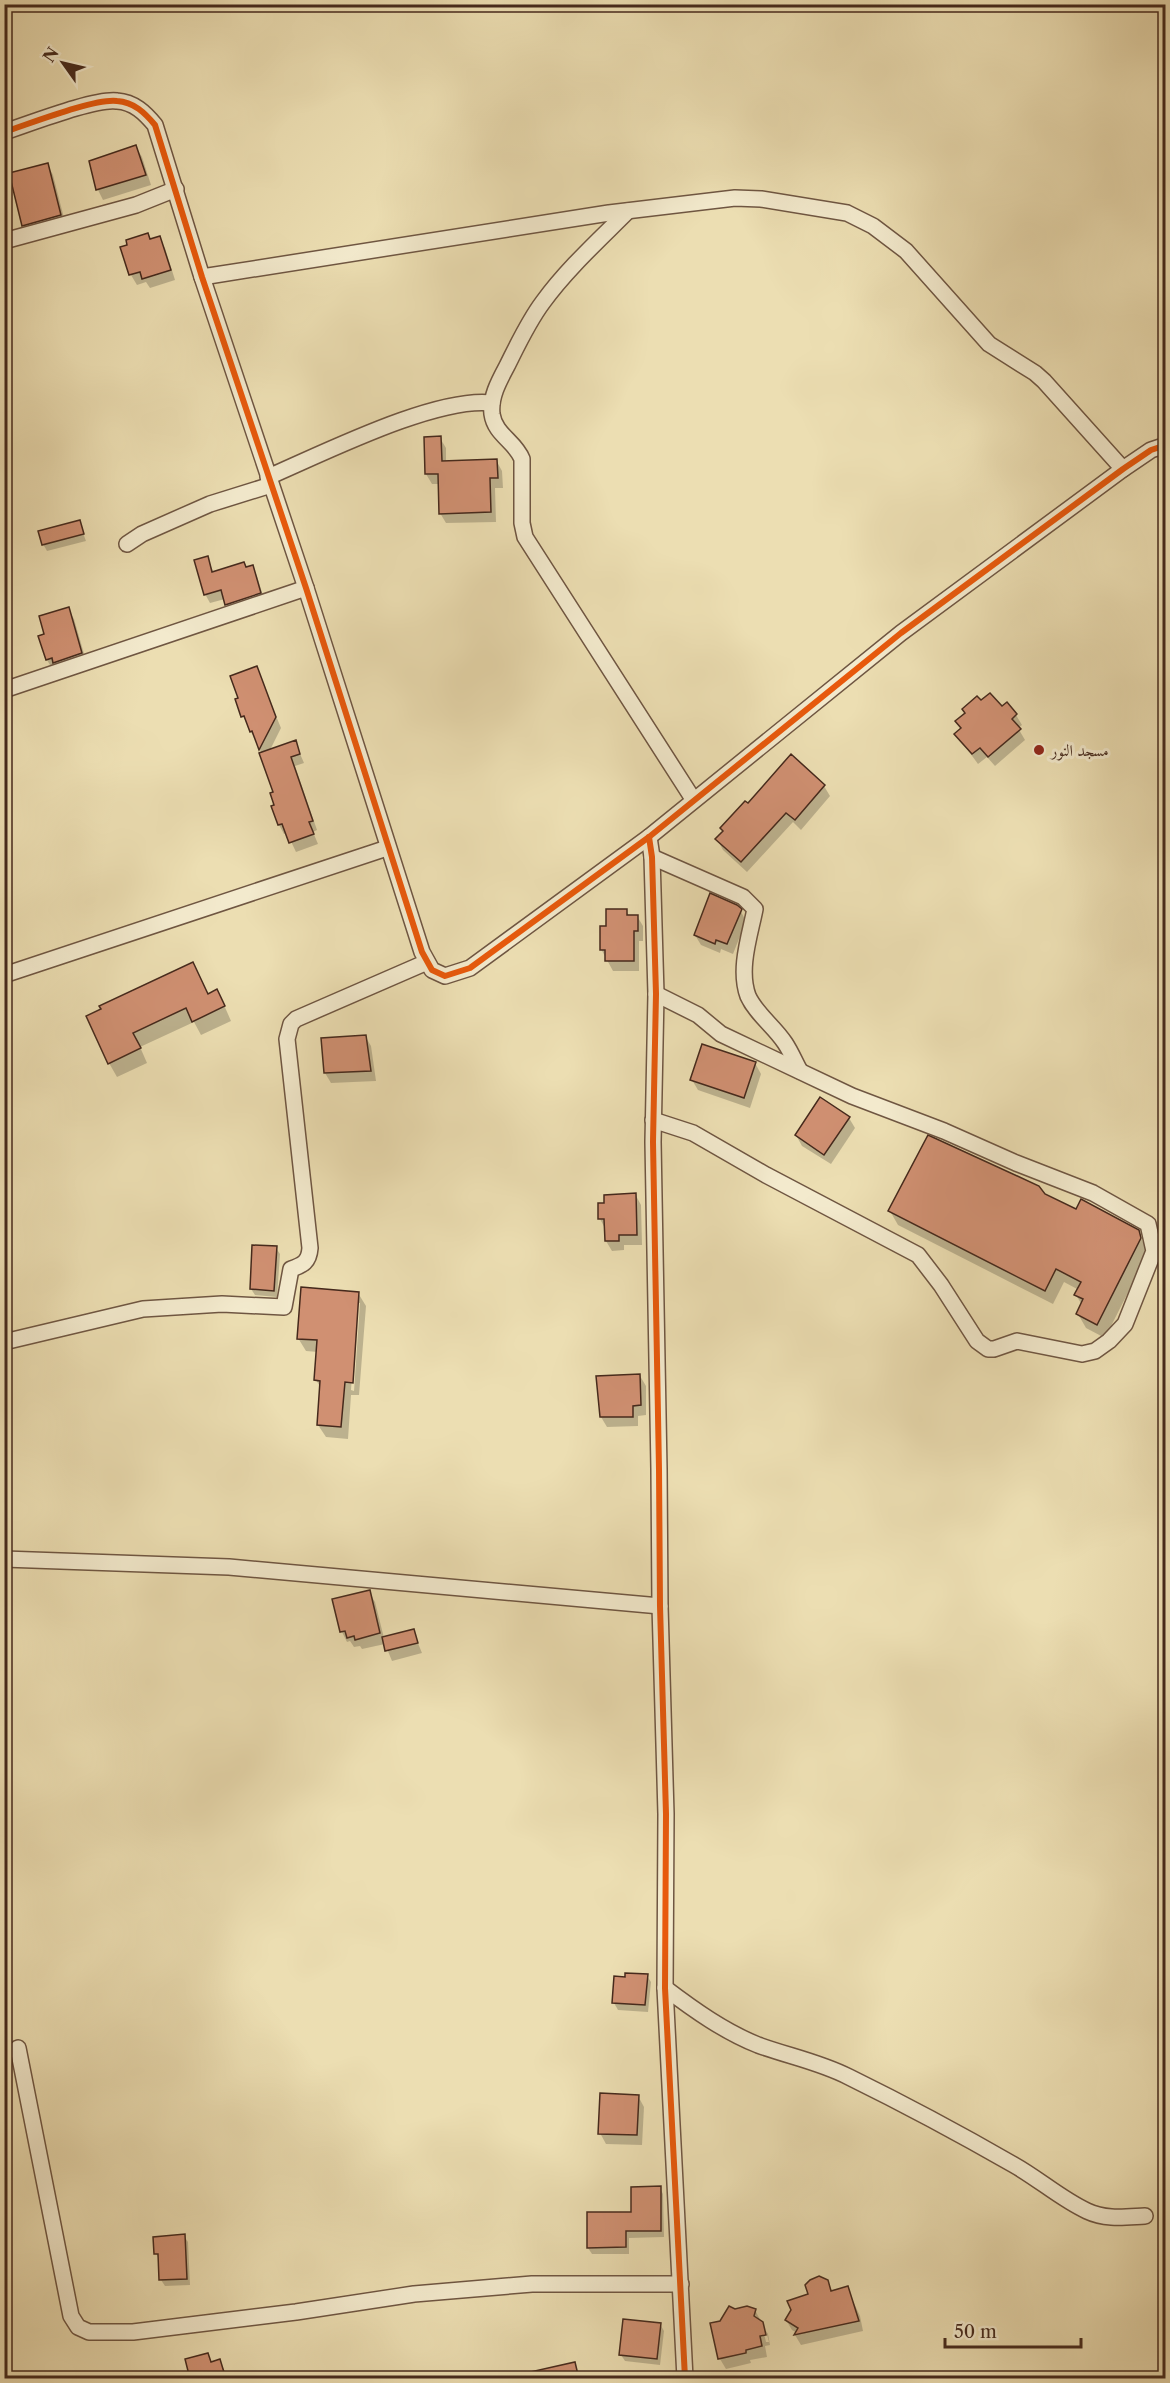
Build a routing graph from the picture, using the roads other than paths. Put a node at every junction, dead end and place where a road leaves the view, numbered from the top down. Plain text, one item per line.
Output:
1 (4, 132) edge
2 (176, 189) junction
3 (628, 211) junction
4 (4, 241) edge
5 (202, 277) junction
6 (492, 403) junction
7 (1166, 445) edge
8 (1123, 469) junction
9 (269, 481) junction
10 (127, 544) dead end
11 (306, 588) junction
12 (4, 690) edge
13 (693, 800) junction
14 (649, 837) junction
15 (387, 848) junction
16 (652, 857) junction
17 (426, 962) junction
18 (4, 975) edge
19 (656, 994) junction
20 (801, 1071) junction
21 (653, 1120) junction
22 (4, 1342) edge
23 (4, 1559) edge
24 (660, 1606) junction
25 (665, 1988) junction
26 (18, 2048) dead end
27 (1145, 2216) dead end
28 (681, 2284) junction
29 (685, 2379) edge

1 - 2 street
2 - 4 street
2 - 5 street
3 - 5 street
3 - 6 street
3 - 8 street
5 - 9 street
6 - 9 street
6 - 13 street
7 - 8 street
8 - 13 street
9 - 10 street
9 - 11 street
11 - 12 street
11 - 15 street
13 - 14 street
14 - 16 street
14 - 17 street
15 - 17 street
15 - 18 street
16 - 19 street
16 - 20 street
17 - 22 street
19 - 20 street
19 - 21 street
20 - 21 street
21 - 24 street
23 - 24 street
24 - 25 street
25 - 27 street
25 - 28 street
26 - 28 street
28 - 29 street

